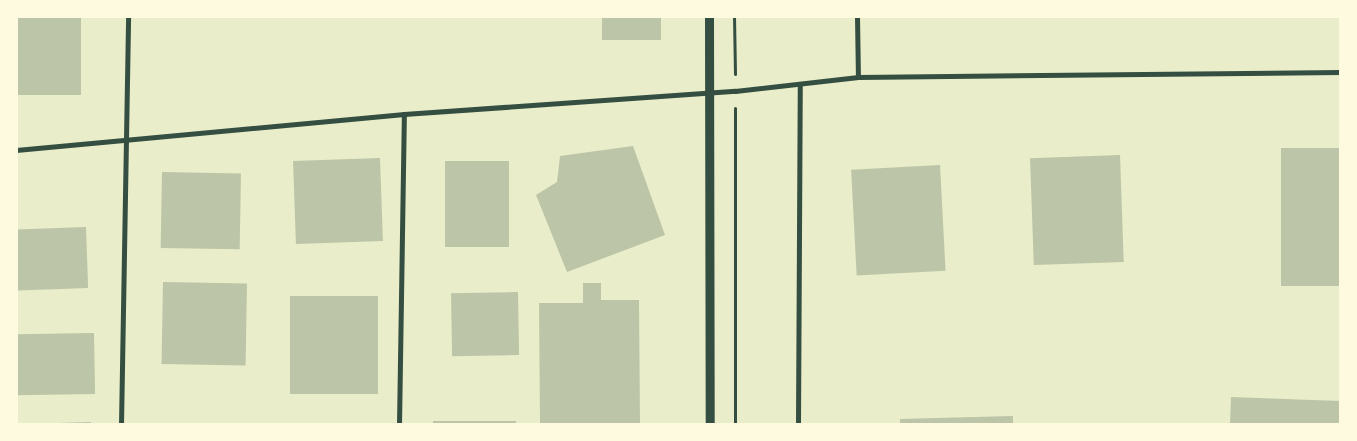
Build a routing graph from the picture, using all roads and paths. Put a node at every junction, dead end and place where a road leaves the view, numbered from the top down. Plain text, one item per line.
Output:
1 (128, 16) edge
2 (709, 16) edge
3 (734, 16) edge
4 (857, 16) edge
5 (1341, 72) edge
6 (858, 77) junction
7 (800, 84) junction
8 (735, 91) junction
9 (710, 92) junction
10 (404, 114) junction
11 (128, 137) junction
12 (16, 150) edge
13 (121, 425) edge
14 (399, 425) edge
15 (710, 425) edge
16 (735, 425) edge
17 (798, 425) edge

1 - 11 street
2 - 9 street
3 - 8 path
4 - 6 street
5 - 6 street
6 - 7 street
7 - 8 street
7 - 17 street
8 - 9 street
8 - 16 path
9 - 10 street
9 - 15 street
10 - 11 street
10 - 14 street
11 - 12 street
11 - 13 street

